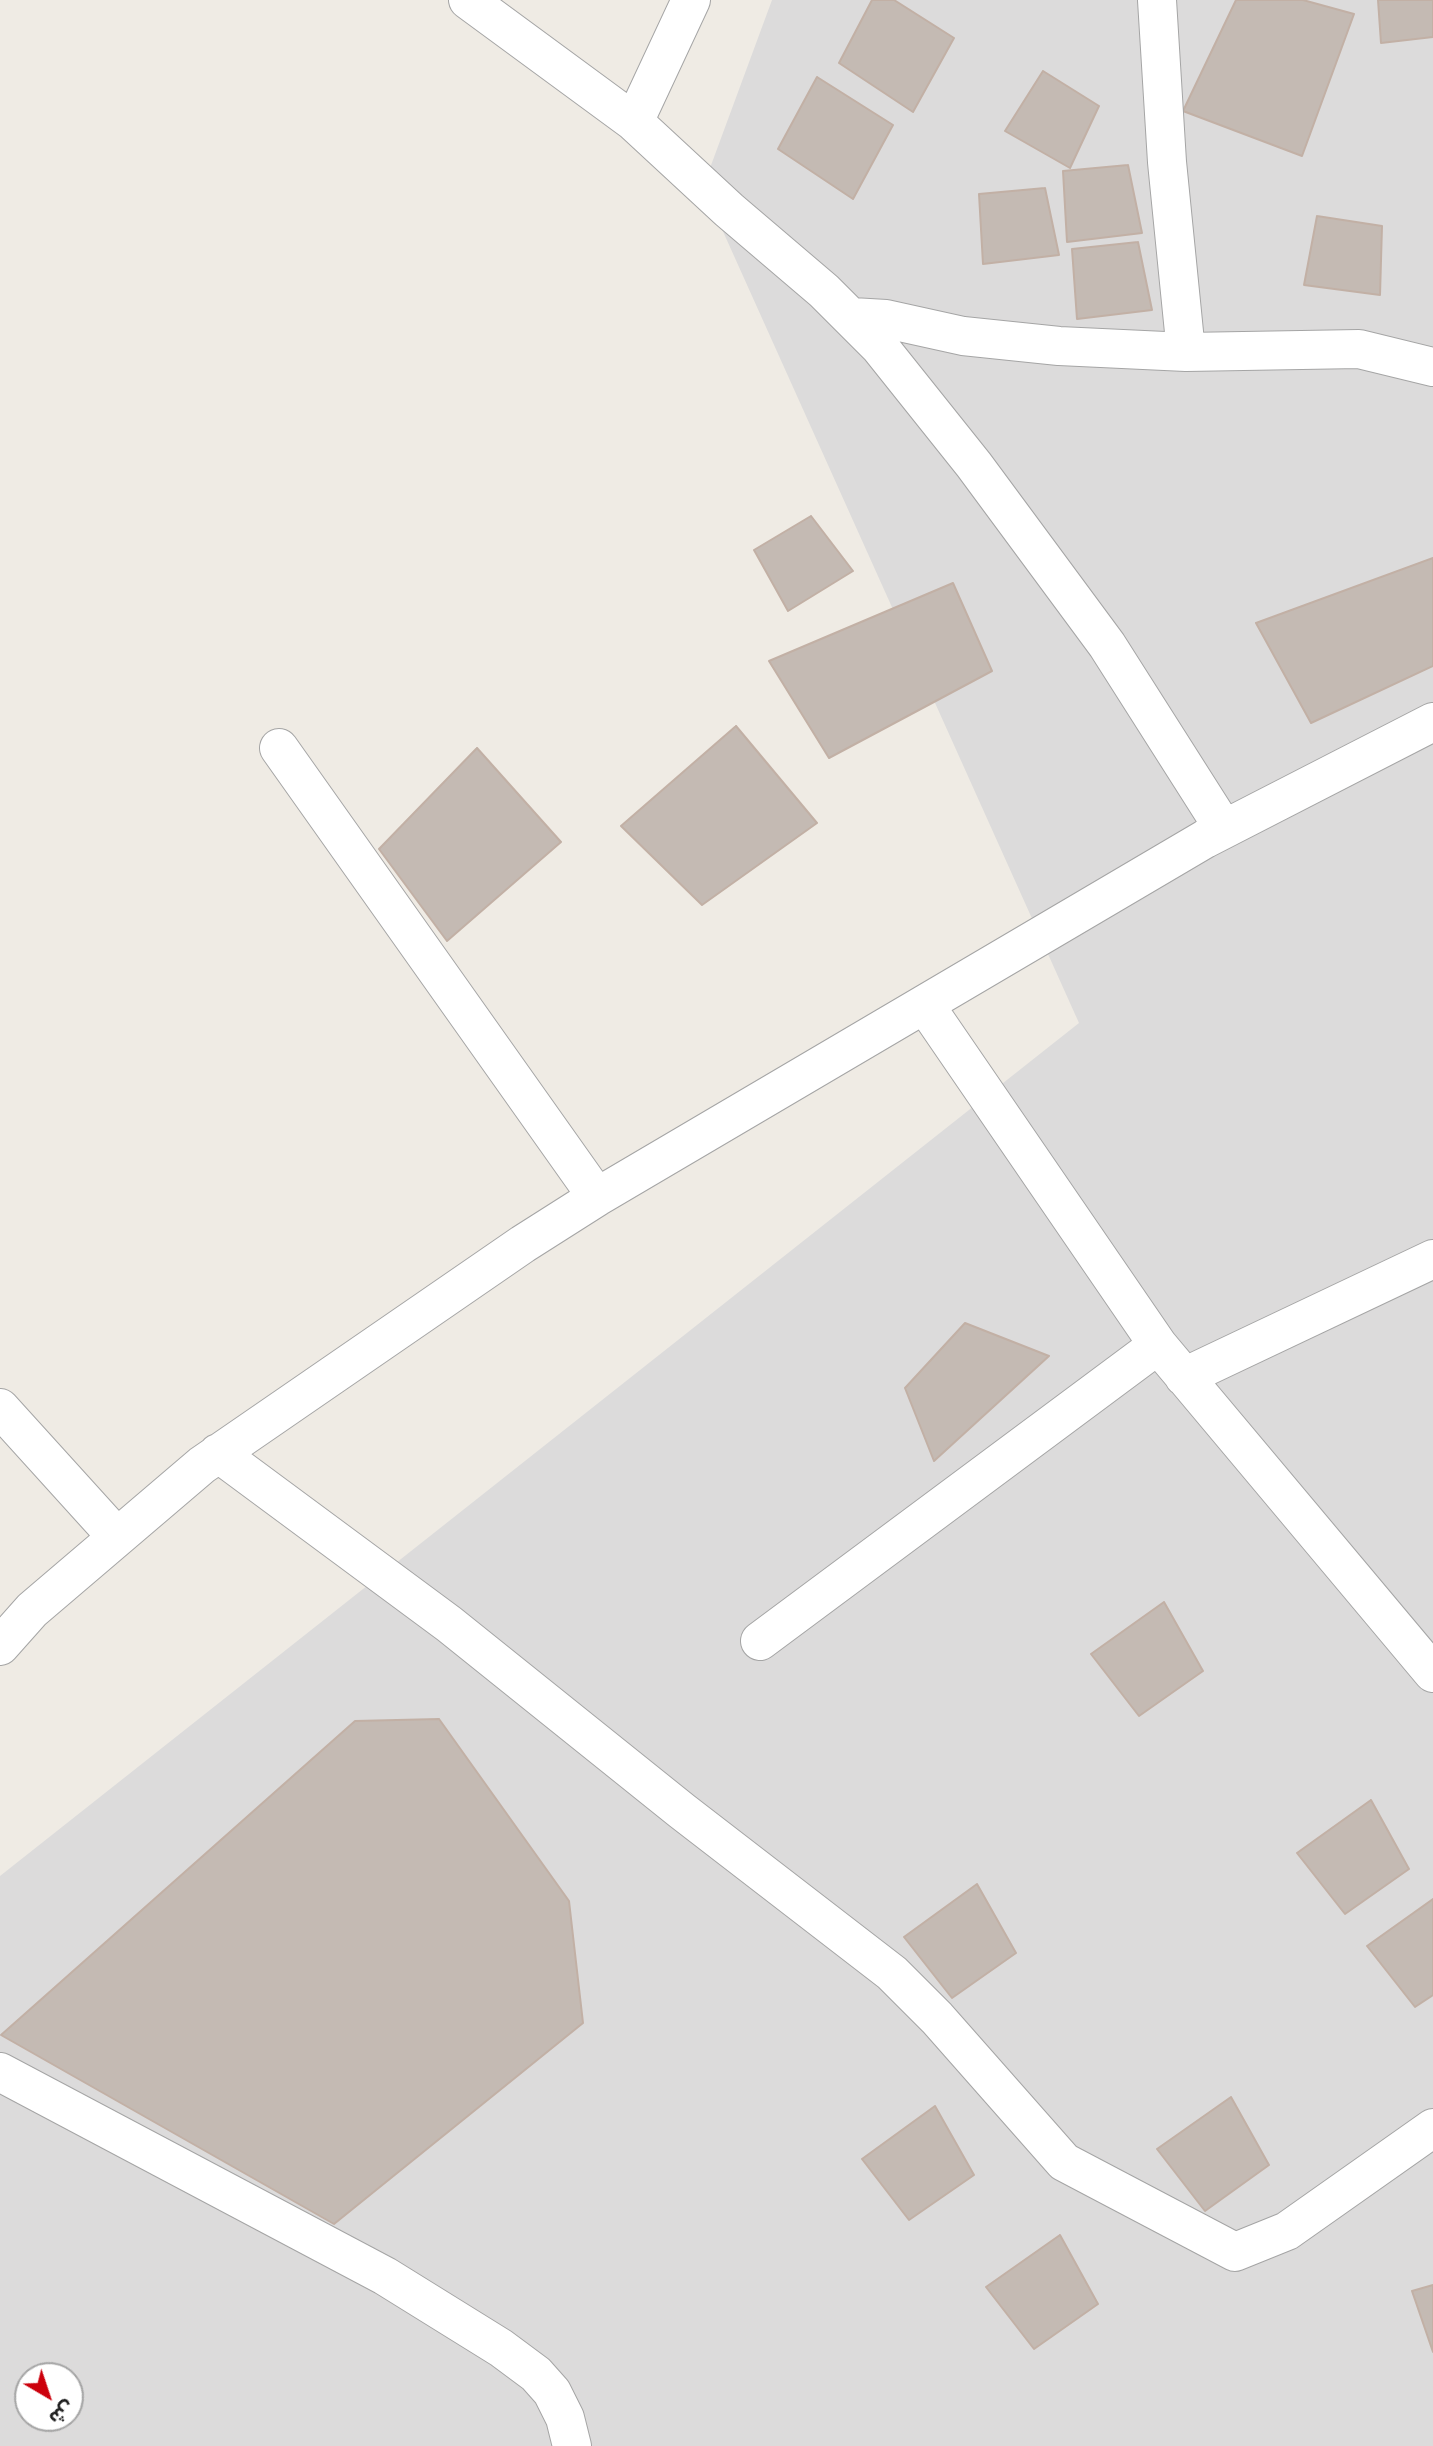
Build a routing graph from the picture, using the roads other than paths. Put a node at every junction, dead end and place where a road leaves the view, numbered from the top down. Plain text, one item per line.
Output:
1 (468, 0) edge
2 (691, 0) edge
3 (1157, 0) edge
4 (634, 122) junction
5 (852, 317) junction
6 (1186, 352) junction
7 (1433, 366) edge
8 (1433, 722) edge
9 (279, 748) dead end
10 (1224, 829) junction
11 (925, 1005) junction
12 (597, 1197) junction
13 (1433, 1259) edge
14 (1158, 1345) junction
15 (1184, 1377) junction
16 (0, 1408) edge
17 (218, 1453) junction
18 (116, 1536) junction
19 (760, 1641) dead end
20 (0, 1646) edge
21 (1433, 1673) edge
22 (0, 2072) edge
23 (1433, 2128) edge
24 (572, 2446) edge

1 - 4 street
2 - 4 street
3 - 6 street
4 - 5 street
5 - 6 street
5 - 10 street
6 - 7 street
8 - 10 street
9 - 12 street
10 - 11 street
11 - 12 street
11 - 14 street
12 - 17 street
13 - 15 street
14 - 15 street
14 - 19 street
15 - 21 street
16 - 18 street
17 - 18 street
17 - 23 street
18 - 20 street
22 - 24 street

